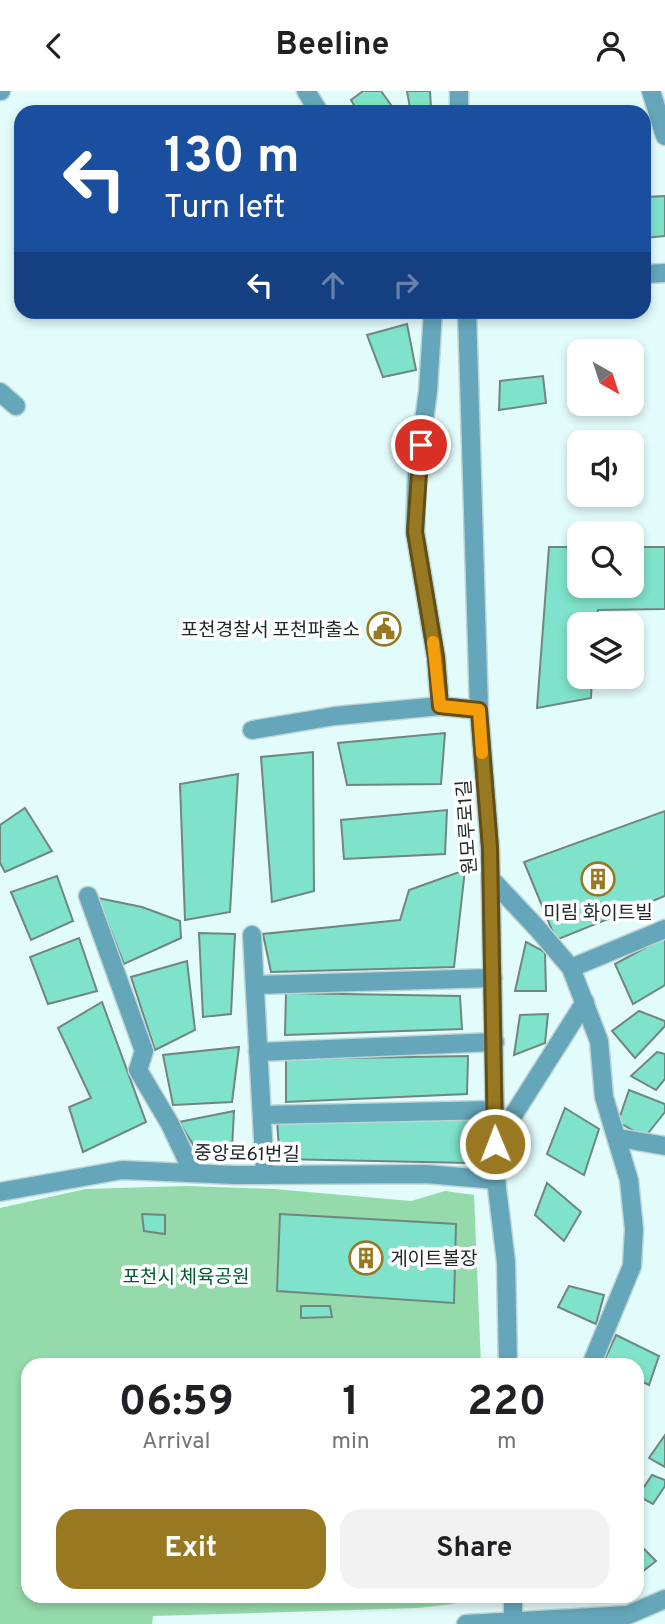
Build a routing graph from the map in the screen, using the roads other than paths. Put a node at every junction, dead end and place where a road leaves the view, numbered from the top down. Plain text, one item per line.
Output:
1 (651, 91) edge
2 (665, 136) edge
3 (432, 319) edge
4 (467, 319) edge
5 (0, 392) edge
6 (16, 406) dead end
7 (440, 706) junction
8 (479, 710) junction
9 (252, 730) dead end
10 (491, 879) junction
11 (88, 896) dead end
12 (665, 929) edge
13 (252, 935) dead end
14 (571, 968) junction
15 (493, 978) junction
16 (255, 985) junction
17 (585, 1002) junction
18 (495, 1042) junction
19 (258, 1052) junction
20 (495, 1110) junction
21 (262, 1115) junction
22 (619, 1138) junction
23 (495, 1144) junction
24 (665, 1146) edge
25 (193, 1173) junction
26 (265, 1175) junction
27 (496, 1180) junction
28 (0, 1192) edge
29 (508, 1358) edge
30 (594, 1358) edge
31 (665, 1599) edge
32 (513, 1603) edge
33 (513, 1621) junction
34 (466, 1624) edge

1 - 2 street
3 - 7 street
4 - 8 street, 원모루로1길
5 - 6 street
7 - 8 street
7 - 9 street
8 - 10 street, 원모루로1길
10 - 14 street
10 - 15 street, 원모루로1길
11 - 25 street
12 - 14 street
13 - 16 street
14 - 17 street
15 - 16 street
15 - 18 street, 원모루로1길
16 - 19 street
17 - 22 street
17 - 23 street
18 - 19 street
18 - 20 street, 원모루로1길
19 - 21 street
20 - 21 street
20 - 23 street, 원모루로1길
21 - 26 street
22 - 24 street
22 - 30 street
23 - 27 street, 원모루로1길
25 - 26 street, 중앙로61번길
25 - 28 street, 중앙로61번길
26 - 27 street, 중앙로61번길
27 - 29 street, 원모루로1길
31 - 33 street
32 - 33 street
33 - 34 street

